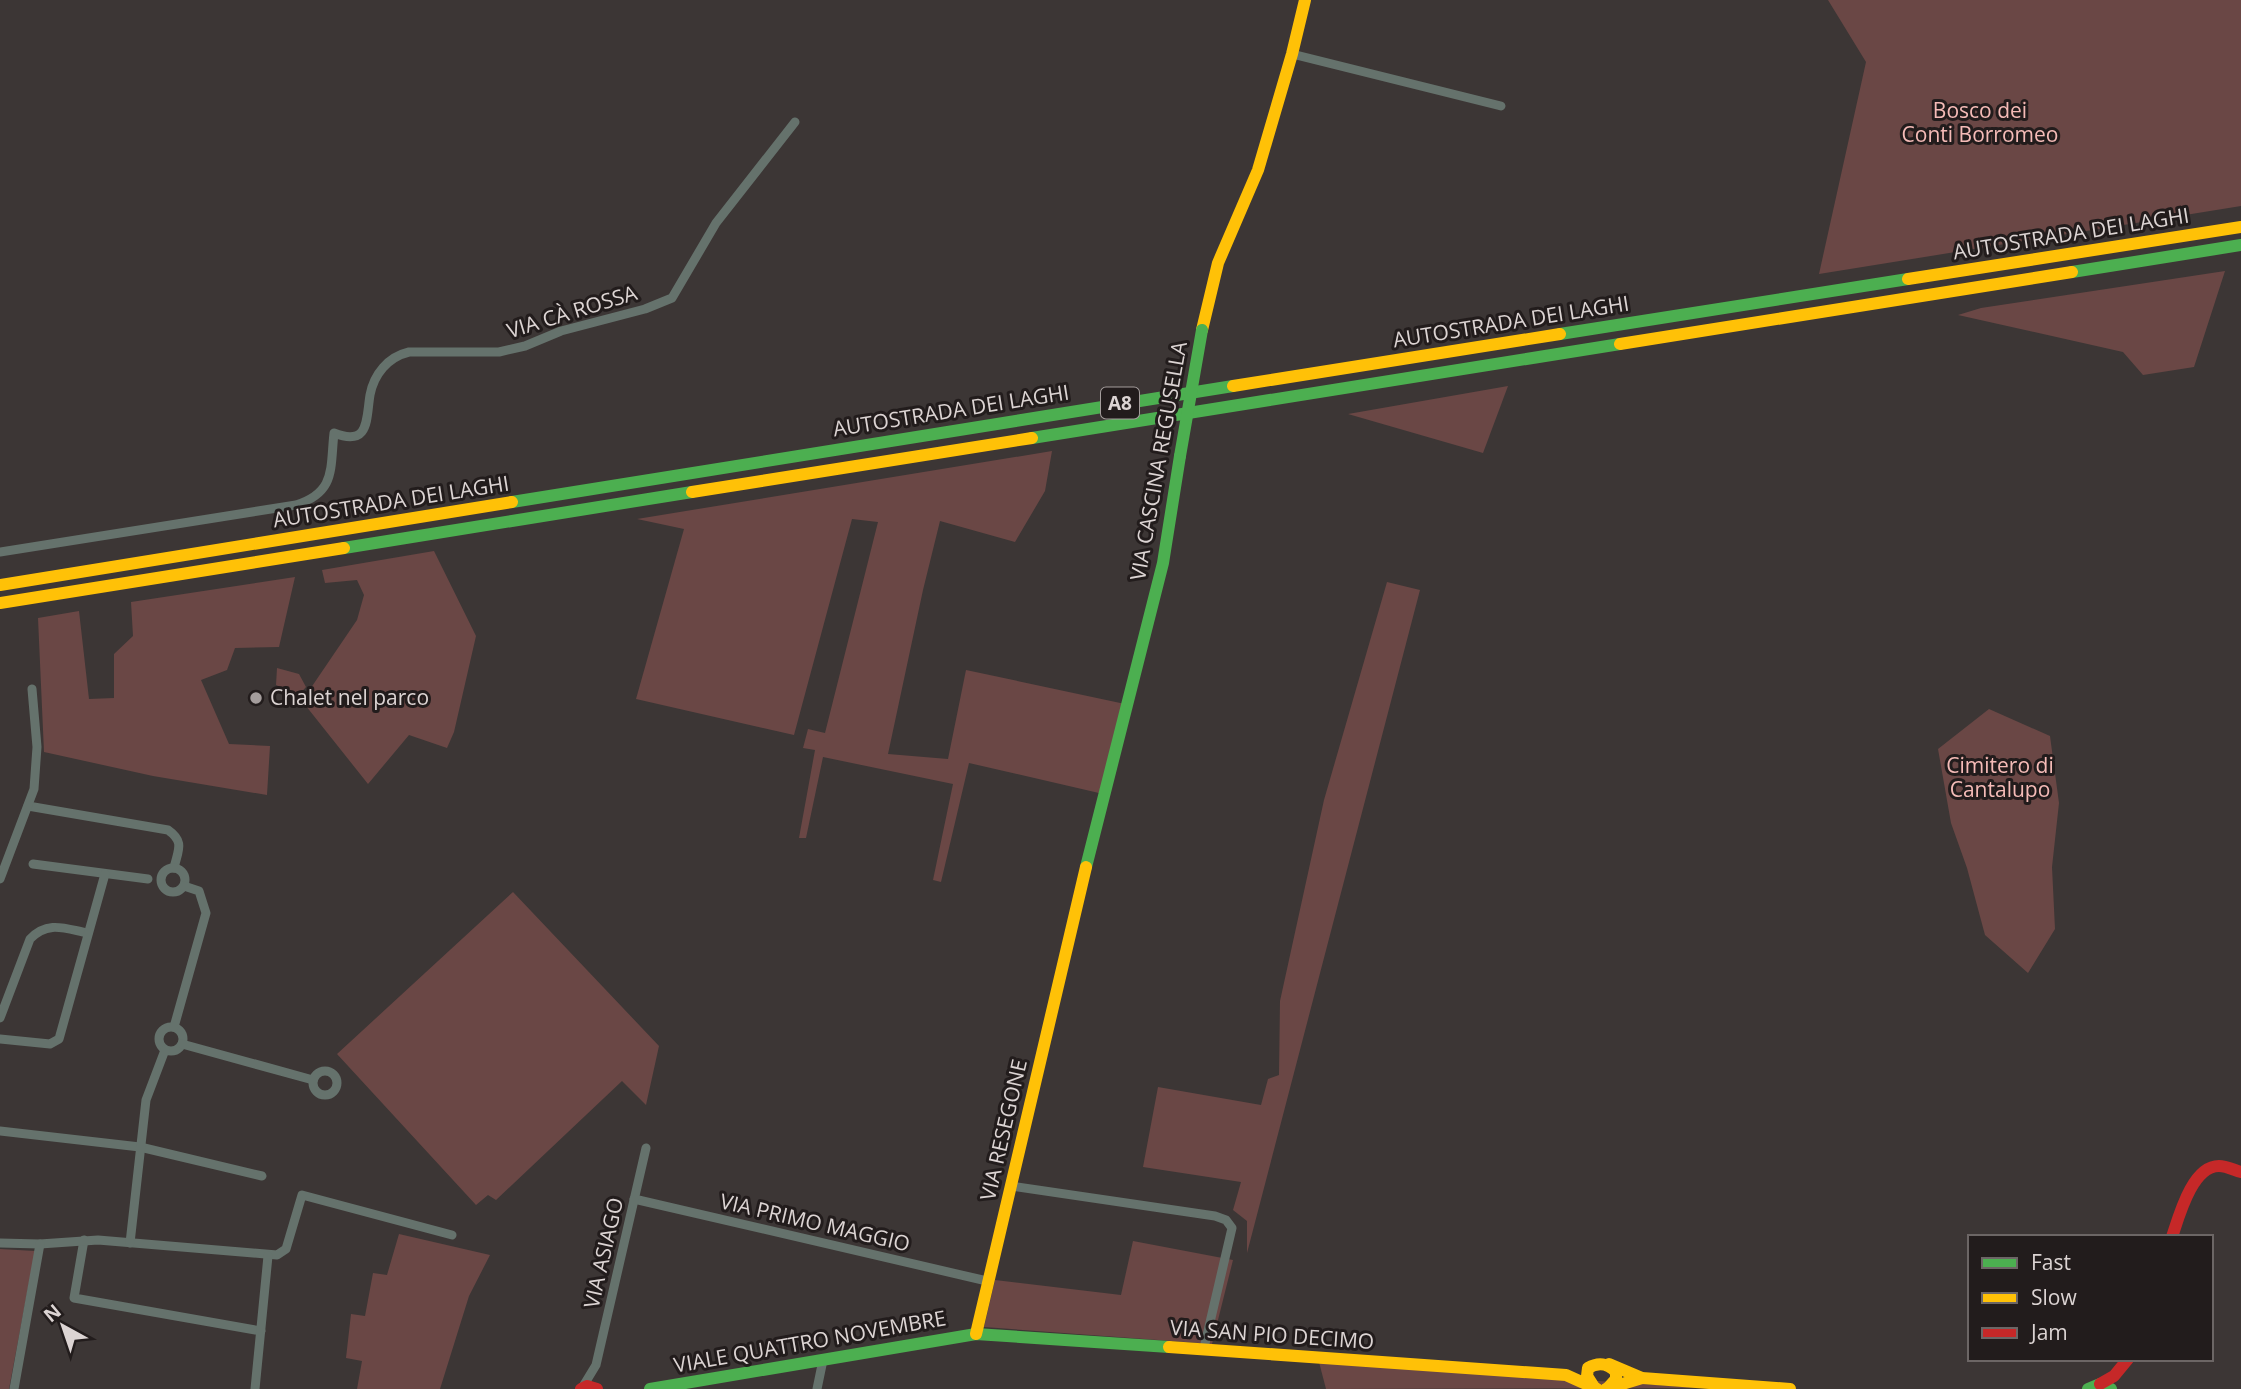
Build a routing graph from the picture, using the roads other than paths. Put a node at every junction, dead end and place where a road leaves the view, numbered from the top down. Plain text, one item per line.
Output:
1 (1305, 0) edge
2 (1292, 54) junction
3 (1501, 106) dead end
4 (795, 122) dead end
5 (2241, 227) edge
6 (2241, 245) edge
7 (0, 551) edge
8 (0, 585) edge
9 (0, 603) edge
10 (32, 689) dead end
11 (27, 806) junction
12 (33, 864) dead end
13 (174, 868) junction
14 (105, 874) junction
15 (0, 879) edge
16 (148, 879) dead end
17 (184, 886) junction
18 (88, 933) junction
19 (1069, 934) joint
20 (0, 1018) edge
21 (174, 1027) junction
22 (0, 1039) edge
23 (182, 1044) junction
24 (165, 1050) junction
25 (313, 1080) dead end
26 (0, 1131) edge
27 (140, 1147) junction
28 (646, 1148) dead end
29 (2241, 1172) edge
30 (262, 1176) dead end
31 (1011, 1186) junction
32 (634, 1199) junction
33 (452, 1235) dead end
34 (2173, 1235) edge
35 (83, 1240) junction
36 (0, 1243) edge
37 (130, 1243) junction
38 (40, 1244) junction
39 (268, 1256) junction
40 (987, 1282) junction
41 (261, 1331) junction
42 (976, 1334) junction
43 (1204, 1348) junction
44 (823, 1360) junction
45 (2126, 1361) edge
46 (2127, 1361) edge
47 (1595, 1364) junction
48 (1609, 1364) junction
49 (596, 1365) junction
50 (1566, 1375) junction
51 (1642, 1378) junction
52 (2099, 1387) edge
53 (582, 1388) edge
54 (14, 1389) edge
55 (255, 1389) edge
56 (597, 1389) edge
57 (653, 1389) edge
58 (817, 1389) edge
59 (1601, 1389) edge
60 (1790, 1389) edge
61 (2116, 1389) edge

1 - 2 main road, VIA CASCINA REGUSELLA
2 - 3 street
2 - 19 main road, VIA CASCINA REGUSELLA, bridge
4 - 7 street, VIA CÀ ROSSA
5 - 8 main road, AUTOSTRADA DEI LAGHI / A8
6 - 9 main road, AUTOSTRADA DEI LAGHI / A8
10 - 11 street
11 - 13 street
11 - 15 street
12 - 14 street
13 - 17 street
13 - 17 street
14 - 16 street
14 - 18 street
17 - 21 street
18 - 20 street
18 - 22 street
19 - 31 main road, VIA RESEGONE
21 - 23 street
21 - 24 street
23 - 24 street
23 - 25 street
24 - 27 street
26 - 27 street
27 - 30 street
27 - 37 street
28 - 32 street, VIA ASIAGO
29 - 34 main road
31 - 40 main road, VIA RESEGONE
31 - 43 street
32 - 40 street, VIA PRIMO MAGGIO
32 - 49 street, VIA ASIAGO
33 - 39 street
35 - 37 street
35 - 38 street
35 - 41 street
36 - 38 street
37 - 39 street
38 - 54 street
39 - 41 street
40 - 42 main road, VIA RESEGONE
41 - 55 street
42 - 43 main road, VIA SAN PIO DECIMO
42 - 44 main road, VIALE QUATTRO NOVEMBRE
43 - 50 main road, VIA SAN PIO DECIMO
44 - 57 main road, VIALE QUATTRO NOVEMBRE
44 - 58 street
45 - 52 main road
46 - 61 main road
47 - 48 main road, VIA SAN PIO DECIMO
47 - 50 main road, VIA SAN PIO DECIMO
47 - 59 main road
48 - 51 main road, VIA SAN PIO DECIMO
48 - 59 main road
49 - 53 street, VIA ASIAGO
49 - 56 street, VIA ASIAGO
50 - 59 main road, VIA SAN PIO DECIMO
51 - 59 main road, VIA SAN PIO DECIMO
51 - 60 main road, VIA SAN PIO DECIMO
53 - 56 main road

